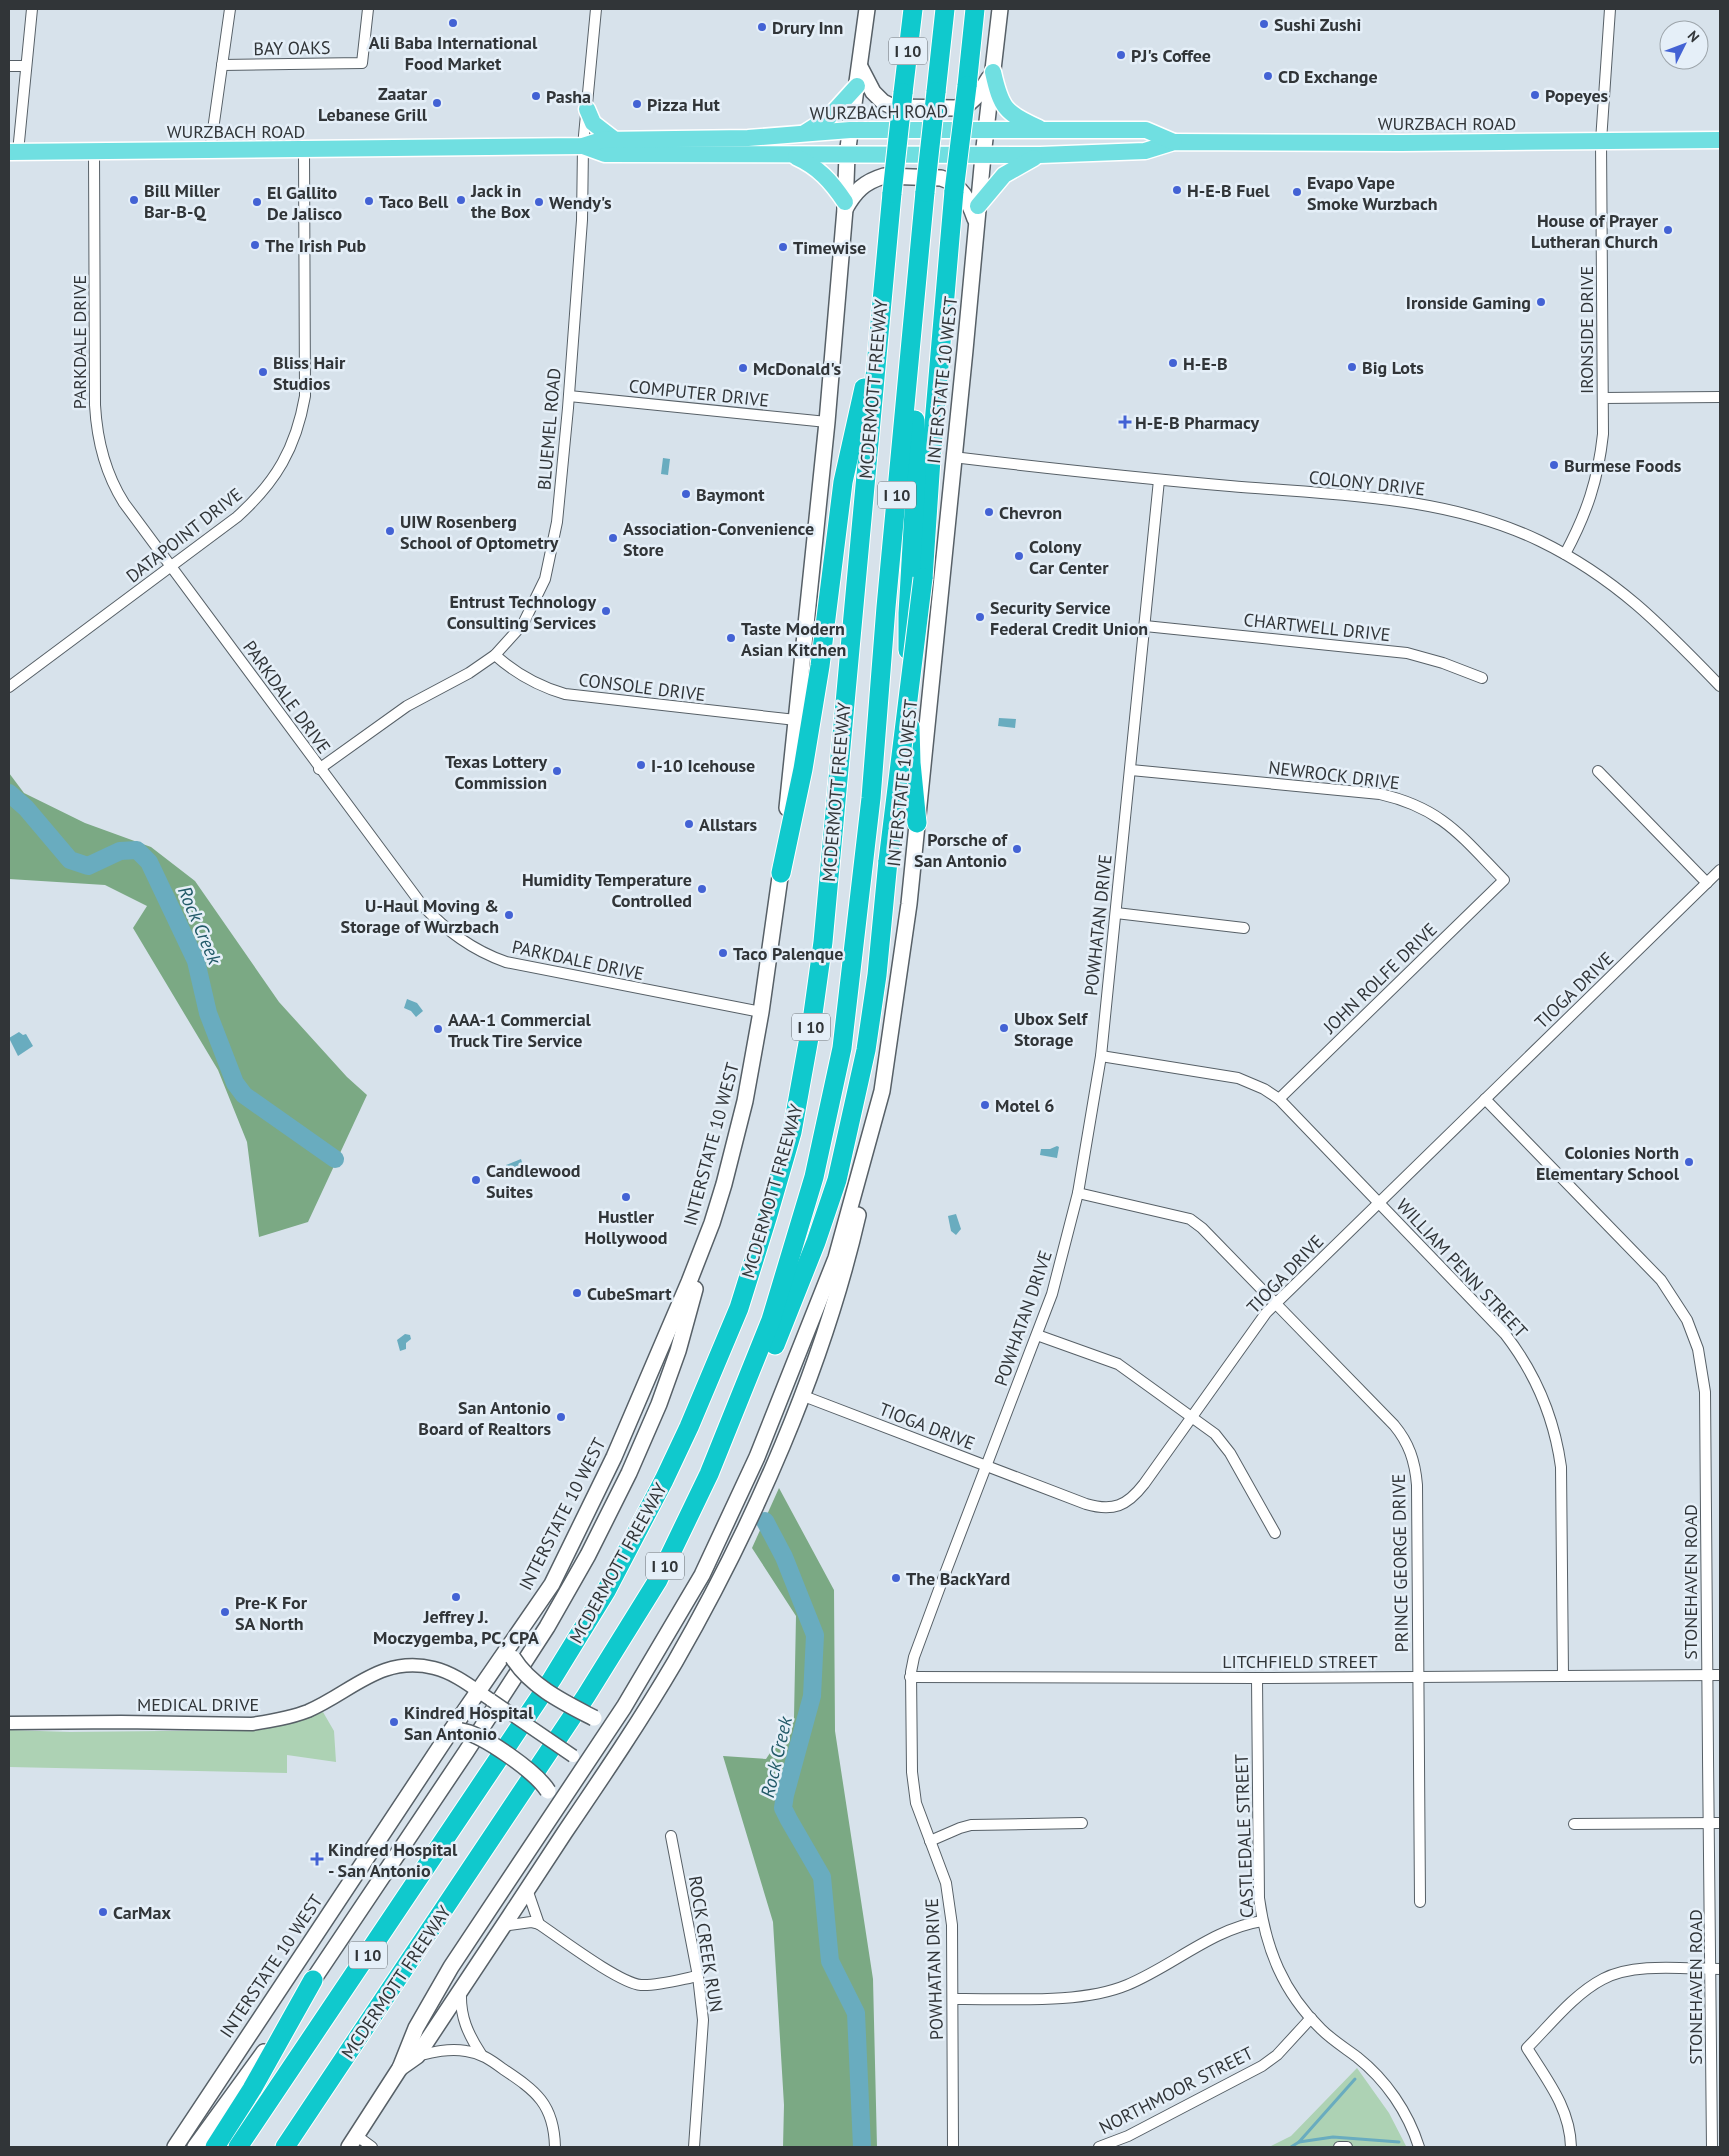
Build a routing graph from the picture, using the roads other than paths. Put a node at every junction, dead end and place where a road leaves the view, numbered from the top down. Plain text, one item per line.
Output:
1 (32, 9) edge
2 (230, 9) edge
3 (368, 9) edge
4 (596, 9) edge
5 (867, 9) edge
6 (913, 9) edge
7 (945, 9) edge
8 (975, 9) edge
9 (1000, 9) edge
10 (1610, 9) edge
11 (222, 65) junction
12 (9, 66) edge
13 (26, 66) junction
14 (860, 67) junction
15 (993, 72) junction
16 (857, 86) junction
17 (586, 109) junction
18 (850, 130) junction
19 (986, 130) junction
20 (1046, 131) junction
21 (803, 133) junction
22 (615, 140) junction
23 (1720, 140) edge
24 (1602, 141) junction
25 (1174, 142) junction
26 (583, 146) junction
27 (304, 150) junction
28 (210, 151) junction
29 (14, 152) edge
30 (94, 152) junction
31 (848, 155) junction
32 (1040, 155) junction
33 (794, 156) junction
34 (982, 156) junction
35 (845, 205) junction
36 (978, 206) junction
37 (976, 223) junction
38 (880, 324) junction
39 (913, 326) junction
40 (569, 396) junction
41 (1720, 397) edge
42 (1603, 398) junction
43 (826, 422) junction
44 (953, 457) junction
45 (1159, 480) junction
46 (1565, 554) junction
47 (171, 566) junction
48 (1145, 626) junction
49 (495, 655) junction
50 (1482, 678) dead end
51 (9, 686) edge
52 (1720, 686) edge
53 (796, 720) junction
54 (319, 769) junction
55 (1130, 770) junction
56 (1598, 771) dead end
57 (917, 823) junction
58 (1720, 870) edge
59 (781, 873) junction
60 (1504, 880) joint
61 (1707, 883) junction
62 (1116, 912) junction
63 (1244, 928) dead end
64 (761, 1012) junction
65 (1101, 1056) junction
66 (882, 1091) junction
67 (1279, 1099) junction
68 (1485, 1099) junction
69 (1078, 1193) junction
70 (1379, 1204) junction
71 (712, 1223) junction
72 (1276, 1303) junction
73 (1037, 1335) junction
74 (801, 1395) junction
75 (1192, 1416) junction
76 (728, 1428) junction
77 (986, 1466) junction
78 (1275, 1533) dead end
79 (516, 1634) junction
80 (1706, 1675) junction
81 (1720, 1675) edge
82 (1563, 1676) junction
83 (910, 1677) junction
84 (1418, 1677) junction
85 (1257, 1678) junction
86 (478, 1691) junction
87 (624, 1707) junction
88 (9, 1723) edge
89 (444, 1741) junction
90 (586, 1765) junction
91 (546, 1823) junction
92 (1082, 1823) dead end
93 (1715, 1823) edge
94 (1574, 1824) dead end
95 (672, 1836) dead end
96 (930, 1841) junction
97 (527, 1890) junction
98 (1420, 1902) dead end
99 (1262, 1921) junction
100 (539, 1924) junction
101 (503, 1926) junction
102 (1716, 1969) edge
103 (698, 1976) junction
104 (313, 1980) junction
105 (461, 1990) junction
106 (952, 1999) junction
107 (1311, 2018) junction
108 (481, 2054) junction
109 (417, 2056) junction
110 (400, 2068) junction
111 (1716, 2108) edge
112 (353, 2142) edge
113 (175, 2147) edge
114 (195, 2147) edge
115 (215, 2147) edge
116 (238, 2147) edge
117 (285, 2147) edge
118 (372, 2147) edge
119 (555, 2147) edge
120 (694, 2147) edge
121 (953, 2147) edge
122 (1099, 2147) edge
123 (1339, 2147) edge
124 (1347, 2147) edge
125 (1419, 2147) edge
126 (1570, 2147) edge
127 (1712, 2147) edge

1 - 13 street
2 - 11 street
3 - 11 street, BAY OAKS
4 - 17 street, BLUEMEL ROAD
5 - 14 main road, INTERSTATE 10 WEST
6 - 38 highway, MCDERMOTT FREEWAY / I 10, bridge
7 - 39 highway, MCDERMOTT FREEWAY / I 10, bridge
8 - 76 highway, bridge
9 - 15 main road, INTERSTATE 10 WEST
10 - 24 street, IRONSIDE DRIVE
11 - 28 street
12 - 13 street
13 - 29 street
14 - 15 main road
14 - 16 main road, INTERSTATE 10 WEST
15 - 19 main road, INTERSTATE 10 WEST
15 - 20 main road
16 - 18 main road, INTERSTATE 10 WEST
16 - 21 main road
17 - 22 main road
17 - 26 street, BLUEMEL ROAD
18 - 19 main road, WURZBACH ROAD
18 - 21 main road, WURZBACH ROAD
18 - 31 main road, INTERSTATE 10 WEST
19 - 20 main road, WURZBACH ROAD
19 - 34 main road, INTERSTATE 10 WEST
20 - 25 main road, WURZBACH ROAD
21 - 22 main road, WURZBACH ROAD
22 - 26 main road, WURZBACH ROAD
23 - 24 main road, WURZBACH ROAD
24 - 25 main road, WURZBACH ROAD
24 - 42 street, IRONSIDE DRIVE
25 - 32 main road, WURZBACH ROAD
26 - 27 main road, WURZBACH ROAD
26 - 33 main road, WURZBACH ROAD
26 - 40 street, BLUEMEL ROAD
27 - 28 main road, WURZBACH ROAD
27 - 47 street, DATAPOINT DRIVE
28 - 30 main road, WURZBACH ROAD
29 - 30 main road, WURZBACH ROAD
30 - 47 street, PARKDALE DRIVE
31 - 33 main road, WURZBACH ROAD
31 - 34 main road, WURZBACH ROAD
31 - 35 main road, INTERSTATE 10 WEST
32 - 34 main road, WURZBACH ROAD
32 - 36 main road
33 - 35 main road
34 - 36 main road, INTERSTATE 10 WEST
35 - 37 main road
35 - 43 main road, INTERSTATE 10 WEST
36 - 37 main road, INTERSTATE 10 WEST
37 - 44 main road, INTERSTATE 10 WEST
38 - 59 highway
38 - 116 highway, MCDERMOTT FREEWAY / I 10
39 - 57 highway
39 - 76 highway, MCDERMOTT FREEWAY / I 10
40 - 43 street, COMPUTER DRIVE
40 - 49 street, BLUEMEL ROAD
41 - 42 street
42 - 46 street, IRONSIDE DRIVE
43 - 53 main road, INTERSTATE 10 WEST
44 - 45 street, COLONY DRIVE
44 - 57 main road, INTERSTATE 10 WEST
45 - 46 street, COLONY DRIVE
45 - 48 street, POWHATAN DRIVE
46 - 52 street, COLONY DRIVE
47 - 51 street, DATAPOINT DRIVE
47 - 54 street, PARKDALE DRIVE
48 - 50 street, CHARTWELL DRIVE
48 - 55 street, POWHATAN DRIVE
49 - 53 street, CONSOLE DRIVE
49 - 54 street, BLUEMEL ROAD
53 - 59 main road, INTERSTATE 10 WEST
54 - 64 street, PARKDALE DRIVE
55 - 60 street, NEWROCK DRIVE
55 - 62 street, POWHATAN DRIVE
56 - 61 street
57 - 66 main road, INTERSTATE 10 WEST
58 - 61 street, TIOGA DRIVE
59 - 64 main road, INTERSTATE 10 WEST
60 - 67 street, JOHN ROLFE DRIVE
61 - 68 street, TIOGA DRIVE
62 - 63 street
62 - 65 street, POWHATAN DRIVE
64 - 71 main road, INTERSTATE 10 WEST
65 - 67 street, WILLIAM PENN STREET
65 - 69 street, POWHATAN DRIVE
66 - 74 main road
66 - 87 main road, INTERSTATE 10 WEST
67 - 70 street, WILLIAM PENN STREET
68 - 70 street, TIOGA DRIVE
68 - 80 street, STONEHAVEN ROAD
69 - 72 street, PRINCE GEORGE DRIVE
69 - 73 street, POWHATAN DRIVE
70 - 72 street, TIOGA DRIVE
70 - 82 street, WILLIAM PENN STREET
71 - 79 main road, INTERSTATE 10 WEST
71 - 104 main road
72 - 75 street, TIOGA DRIVE
72 - 84 street, PRINCE GEORGE DRIVE
73 - 75 street
73 - 77 street, POWHATAN DRIVE
74 - 77 street, TIOGA DRIVE
74 - 97 main road
75 - 77 street, TIOGA DRIVE
75 - 78 street
76 - 117 highway, MCDERMOTT FREEWAY / I 10
77 - 83 street, POWHATAN DRIVE
79 - 86 main road, INTERSTATE 10 WEST
79 - 87 main road, bridge
80 - 81 street, LITCHFIELD STREET
80 - 82 street, LITCHFIELD STREET
80 - 93 street, STONEHAVEN ROAD
82 - 84 street, LITCHFIELD STREET
83 - 85 street, LITCHFIELD STREET
83 - 96 street, POWHATAN DRIVE
84 - 85 street, LITCHFIELD STREET
84 - 98 street, PRINCE GEORGE DRIVE
85 - 99 street, CASTLEDALE STREET
86 - 88 street, MEDICAL DRIVE
86 - 89 main road, INTERSTATE 10 WEST
86 - 90 street, MEDICAL DRIVE, bridge
87 - 90 main road, INTERSTATE 10 WEST
89 - 91 main road, bridge
89 - 113 main road, INTERSTATE 10 WEST
90 - 91 main road, INTERSTATE 10 WEST
91 - 110 main road, INTERSTATE 10 WEST
92 - 96 street
93 - 94 street
93 - 102 street, STONEHAVEN ROAD
95 - 103 street, ROCK CREEK RUN
96 - 106 street, POWHATAN DRIVE
97 - 100 street
97 - 101 main road
99 - 106 street
99 - 107 street, CASTLEDALE STREET
100 - 101 street
100 - 103 street
101 - 105 main road
102 - 111 street, STONEHAVEN ROAD
102 - 126 street
103 - 120 street, ROCK CREEK RUN
104 - 114 main road
104 - 115 highway
105 - 108 street
105 - 109 main road
106 - 121 street, POWHATAN DRIVE
107 - 122 street, NORTHMOOR STREET
107 - 125 street, CASTLEDALE STREET
108 - 109 street
108 - 119 street
109 - 110 main road
110 - 112 main road, INTERSTATE 10 WEST
111 - 127 street, STONEHAVEN ROAD
112 - 118 street
123 - 124 street

